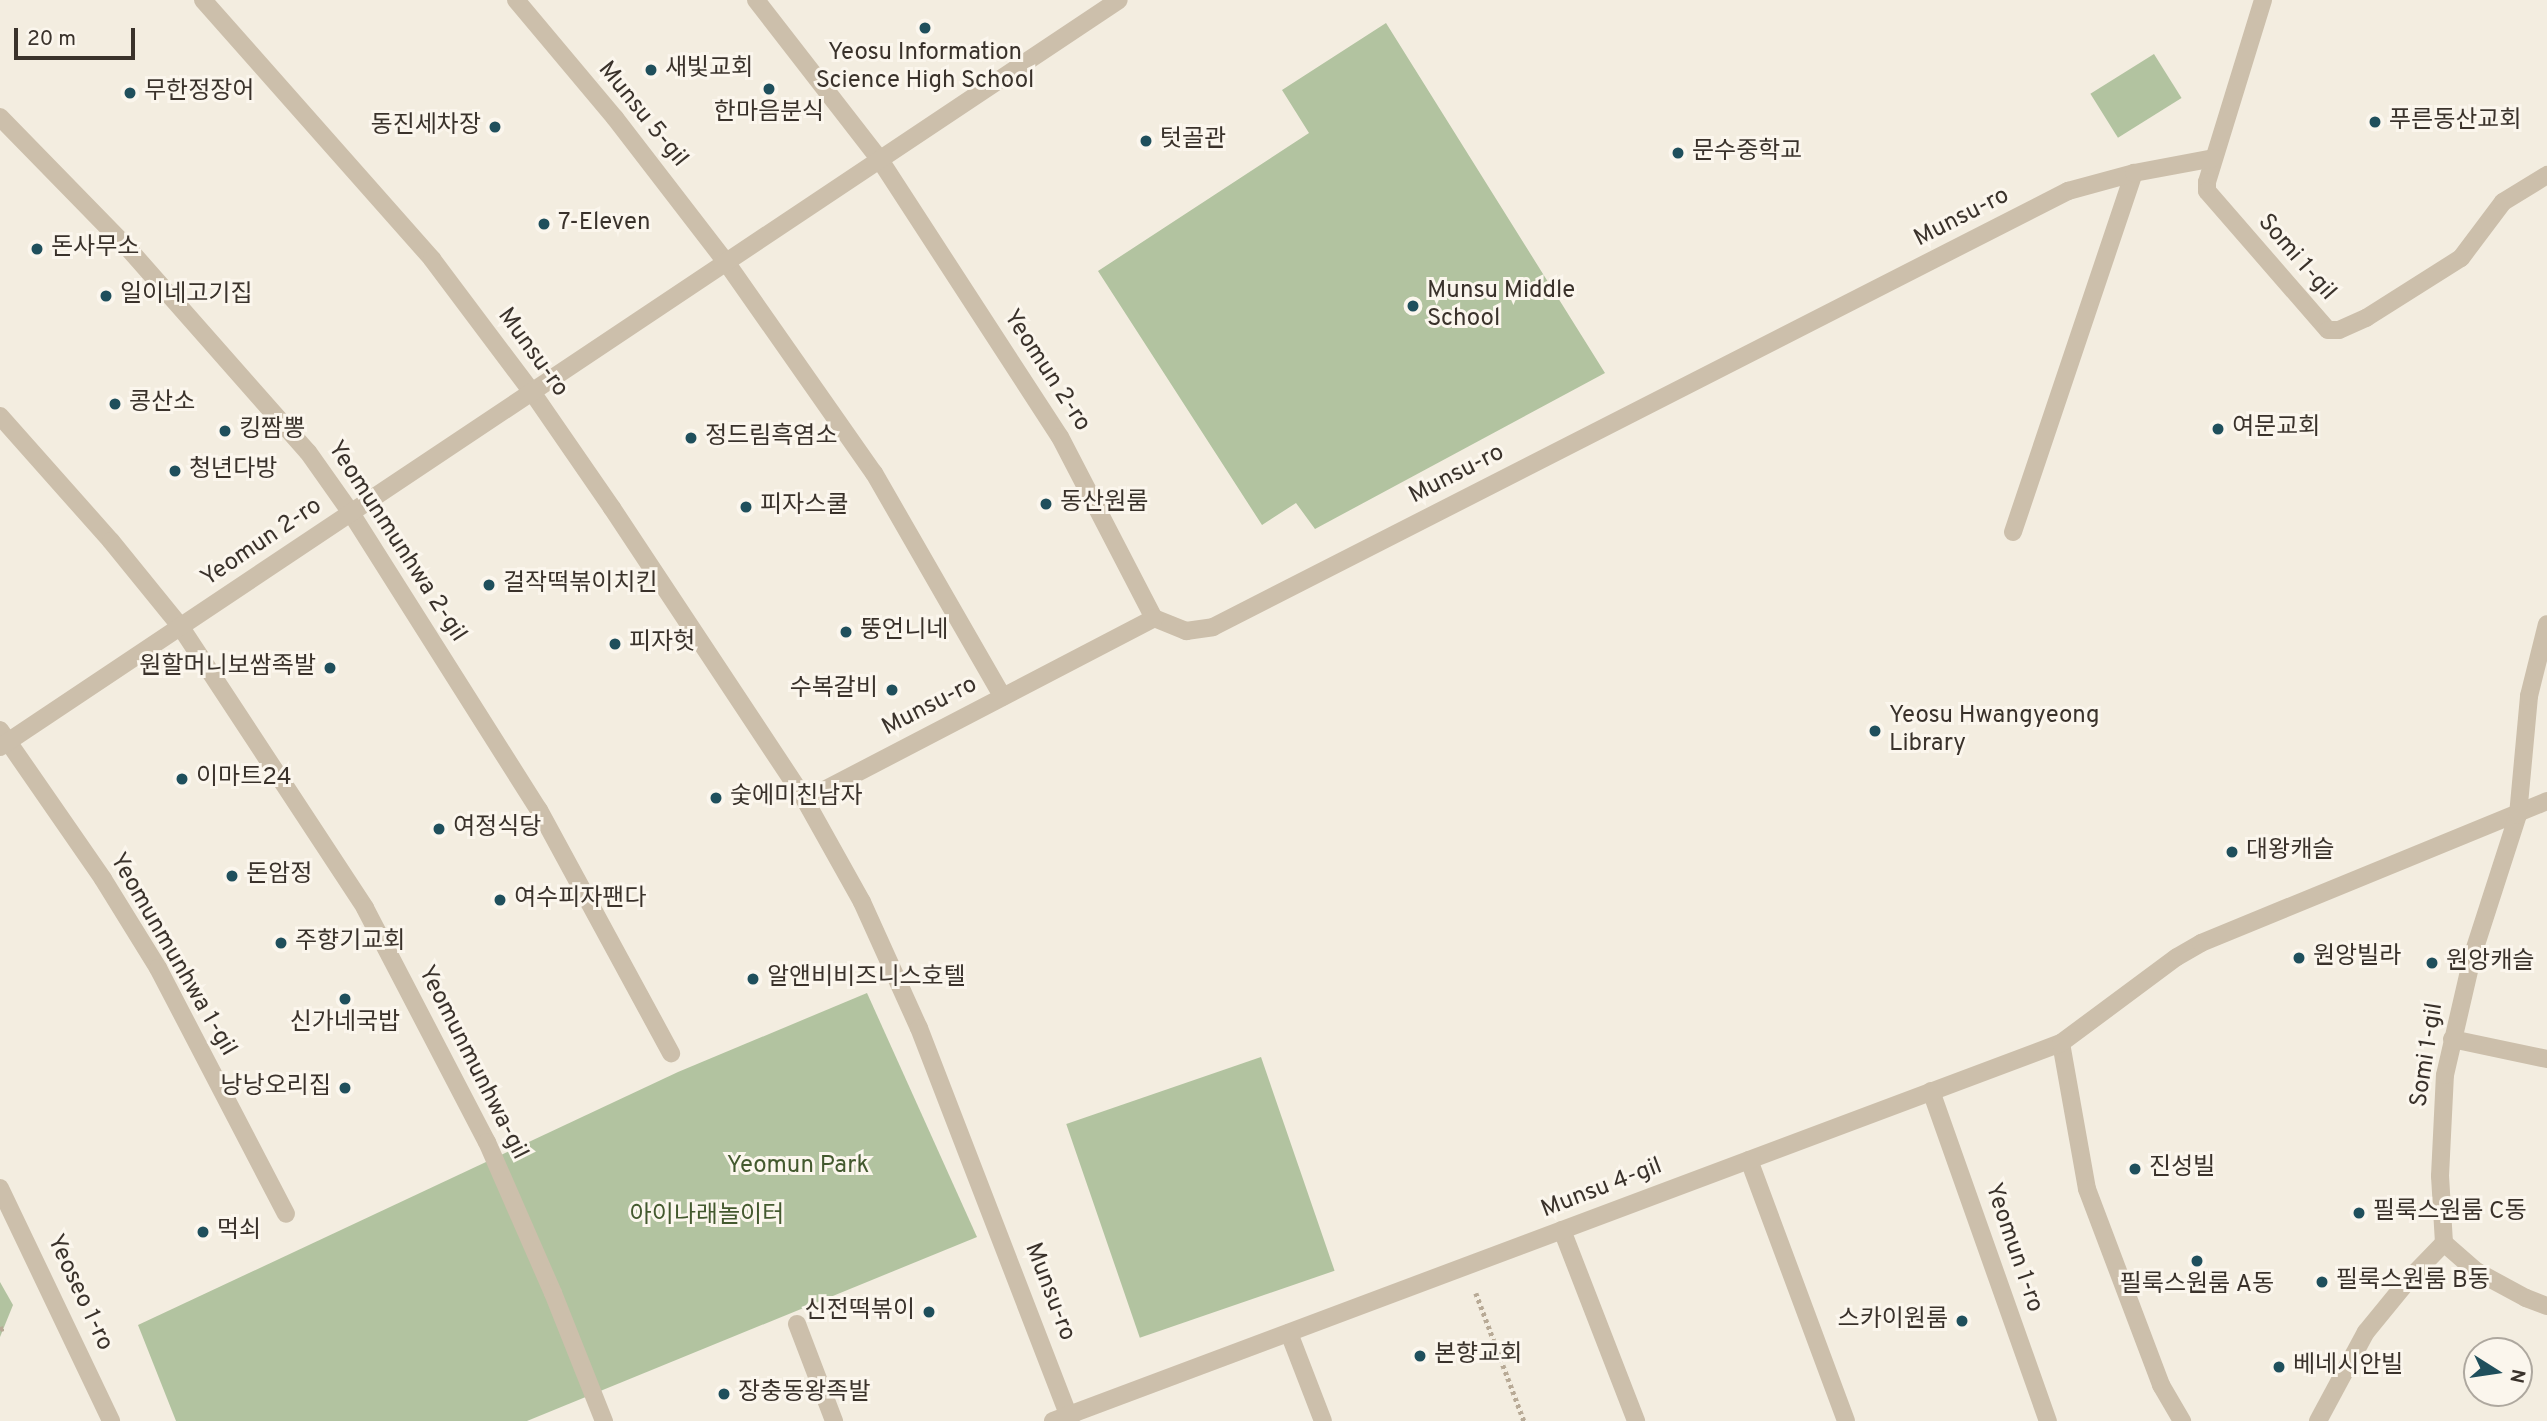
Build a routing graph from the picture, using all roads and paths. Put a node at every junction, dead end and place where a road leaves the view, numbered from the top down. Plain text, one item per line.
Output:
1 (203, 0) edge
2 (516, 0) edge
3 (756, 0) edge
4 (1119, 0) edge
5 (2263, 0) edge
6 (0, 117) edge
7 (2214, 158) junction
8 (880, 160) junction
9 (2133, 173) junction
10 (2547, 175) edge
11 (726, 262) junction
12 (532, 392) junction
13 (0, 416) edge
14 (351, 513) junction
15 (2013, 532) dead end
16 (1154, 618) junction
17 (2547, 624) edge
18 (180, 626) junction
19 (1003, 697) junction
20 (3, 740) edge
21 (805, 800) junction
22 (2547, 801) edge
23 (2518, 815) junction
24 (2452, 1039) junction
25 (2062, 1043) junction
26 (671, 1052) dead end
27 (2547, 1059) edge
28 (1931, 1091) junction
29 (1749, 1160) junction
30 (0, 1188) edge
31 (286, 1214) dead end
32 (1562, 1230) junction
33 (2444, 1243) junction
34 (1466, 1266) junction
35 (2547, 1306) edge
36 (797, 1324) dead end
37 (1289, 1333) junction
38 (1065, 1419) edge
39 (111, 1421) edge
40 (604, 1421) edge
41 (834, 1421) edge
42 (1323, 1421) edge
43 (1524, 1421) edge
44 (1636, 1421) edge
45 (1846, 1421) edge
46 (2048, 1421) edge
47 (2182, 1421) edge
48 (2318, 1421) edge

1 - 12 street, Munsu-ro
2 - 11 street, Munsu 5-gil
3 - 8 street
4 - 8 street, Yeomun 2-ro
5 - 7 street, Somi 1-gil
6 - 14 street, Yeomunmunhwa 2-gil
7 - 9 street, Munsu-ro
7 - 10 street, Somi 1-gil
8 - 11 street, Yeomun 2-ro
8 - 16 street, Yeomun 2-ro
9 - 15 street
9 - 16 street, Munsu-ro
11 - 12 street, Yeomun 2-ro
11 - 19 street
12 - 14 street, Yeomun 2-ro
12 - 21 street, Munsu-ro
13 - 18 street, Yeomunmunhwa-gil
14 - 18 street, Yeomun 2-ro
14 - 26 street, Yeomunmunhwa 2-gil
16 - 19 street, Munsu-ro
17 - 23 street, Somi 1-gil
18 - 20 street, Yeomun 2-ro
18 - 40 street, Yeomunmunhwa-gil
19 - 21 street, Munsu-ro
20 - 31 street, Yeomunmunhwa 1-gil
21 - 38 street, Munsu-ro
22 - 23 street, Munsu 4-gil
23 - 24 street, Somi 1-gil
23 - 25 street, Munsu 4-gil
24 - 27 street
24 - 33 street, Somi 1-gil
25 - 28 street, Munsu 4-gil
25 - 47 street
28 - 29 street, Munsu 4-gil
28 - 46 street, Yeomun 1-ro
29 - 32 street, Munsu 4-gil
29 - 45 street
30 - 39 street, Yeoseo 1-ro
32 - 34 street, Munsu 4-gil
32 - 44 street
33 - 35 street
33 - 48 street
34 - 37 street, Munsu 4-gil
34 - 43 path
36 - 41 street
37 - 38 street, Munsu 4-gil
37 - 42 street

